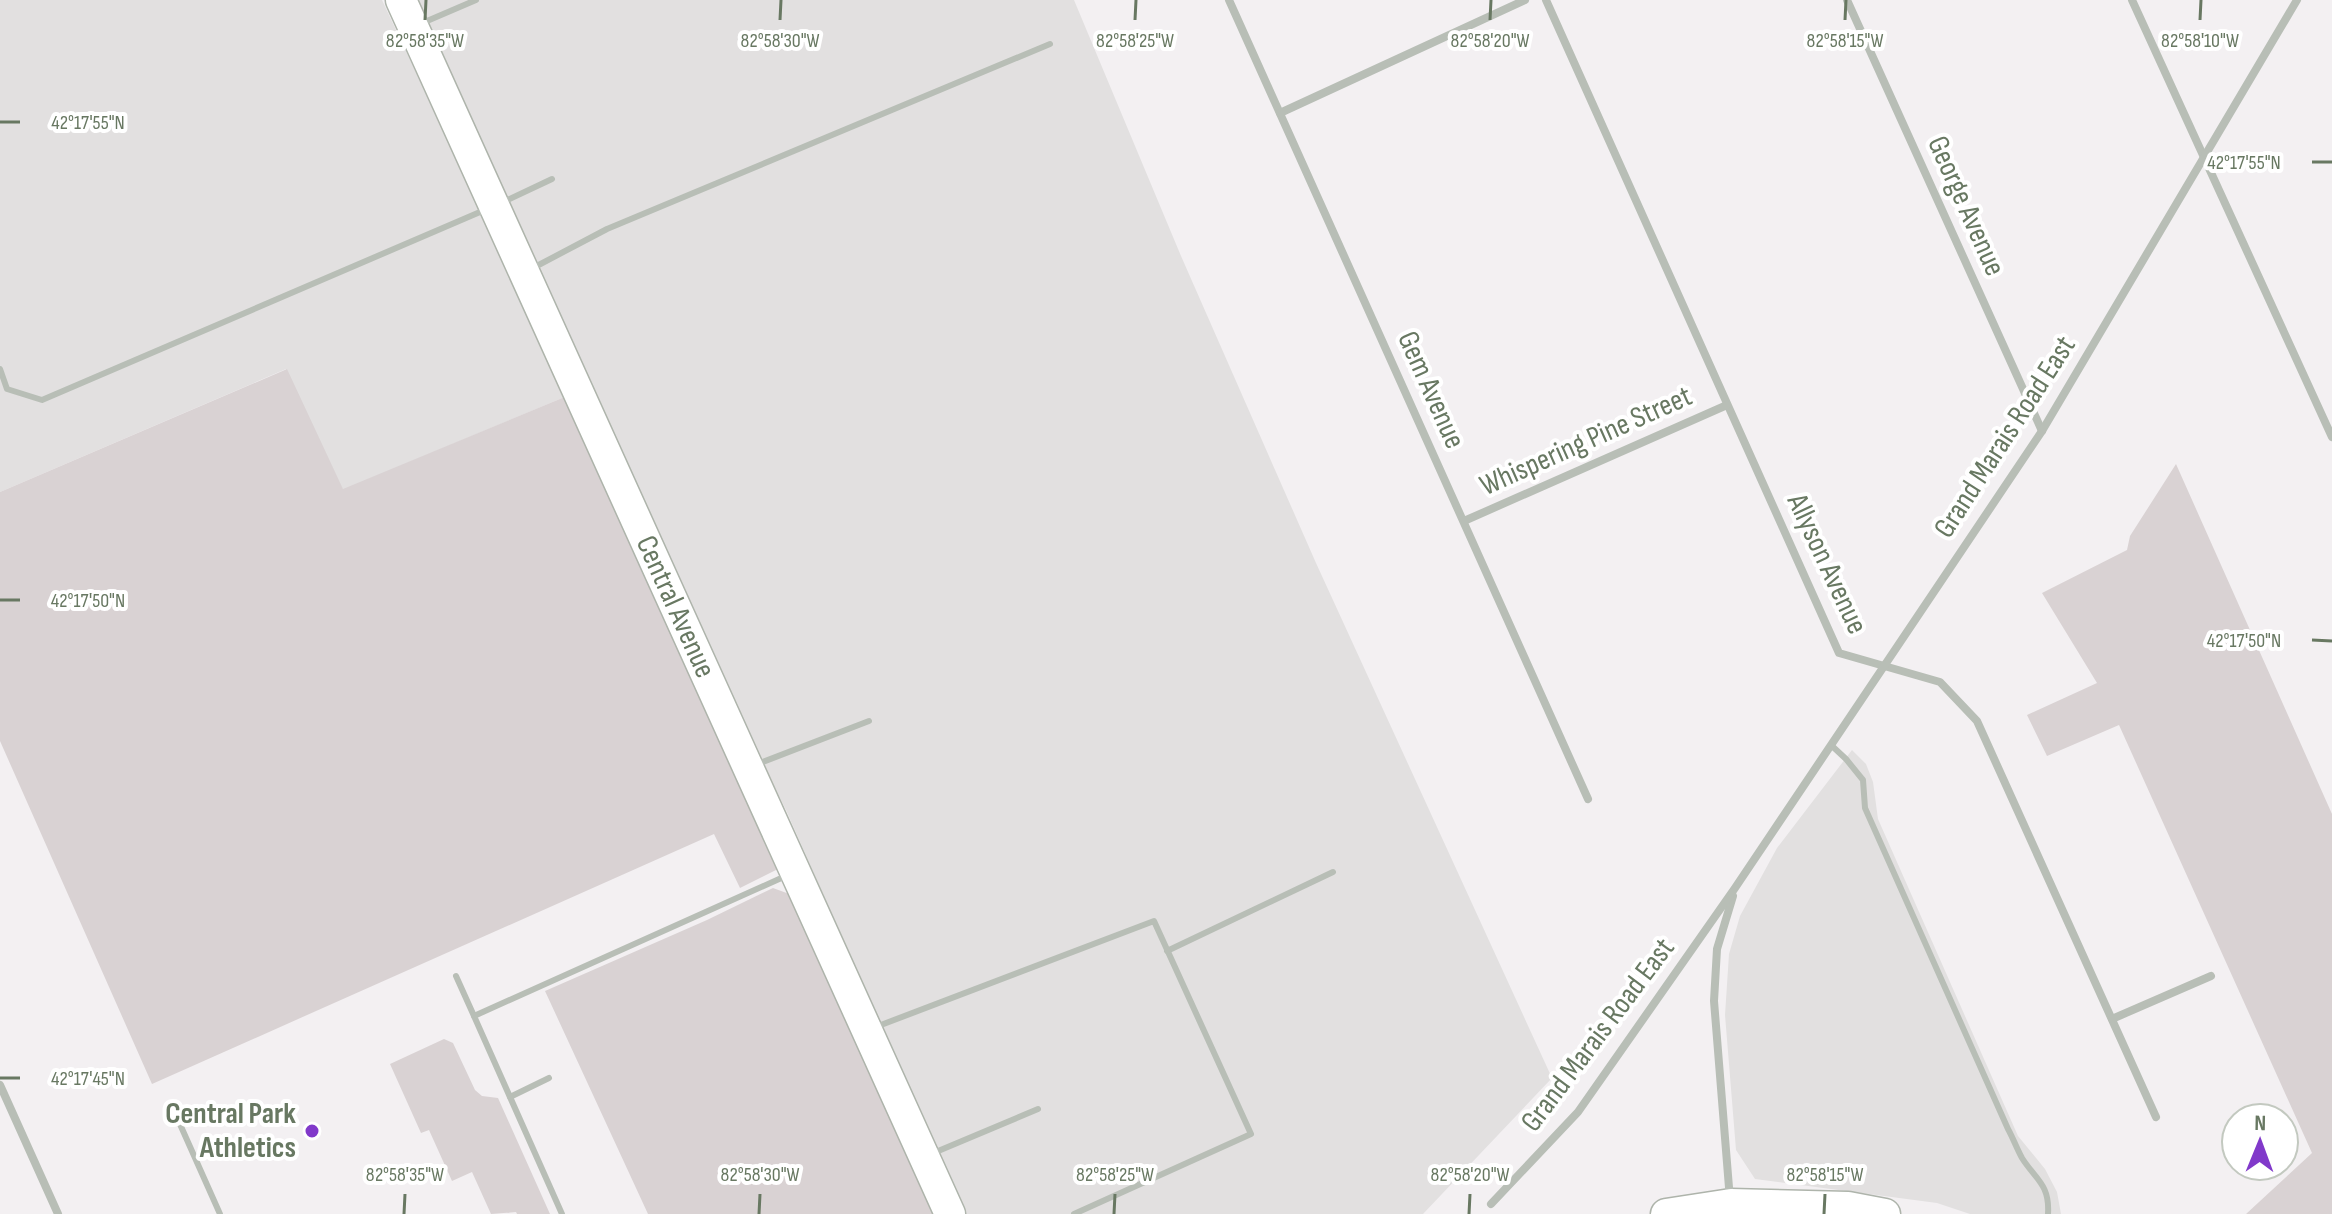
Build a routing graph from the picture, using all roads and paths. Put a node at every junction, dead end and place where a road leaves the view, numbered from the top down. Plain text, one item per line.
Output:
1 (476, 0) edge
2 (1229, 0) edge
3 (1525, 0) edge
4 (1546, 0) edge
5 (1847, 0) edge
6 (2132, 0) edge
7 (2297, 0) edge
8 (407, 14) edge
9 (1050, 44) dead end
10 (1280, 113) junction
11 (2203, 157) junction
12 (552, 179) dead end
13 (494, 206) junction
14 (524, 273) junction
15 (0, 369) edge
16 (1727, 405) junction
17 (2042, 431) junction
18 (2332, 437) edge
19 (1464, 521) junction
20 (1883, 667) junction
21 (869, 721) dead end
22 (1831, 745) junction
23 (748, 768) junction
24 (1588, 799) dead end
25 (796, 872) junction
26 (1333, 872) dead end
27 (1735, 888) junction
28 (1167, 951) junction
29 (456, 976) dead end
30 (2211, 976) dead end
31 (474, 1016) junction
32 (2112, 1019) junction
33 (867, 1031) junction
34 (549, 1078) dead end
35 (0, 1085) edge
36 (510, 1097) junction
37 (171, 1104) dead end
38 (1038, 1109) dead end
39 (2156, 1117) dead end
40 (924, 1157) junction
41 (1491, 1204) dead end
42 (1731, 1204) junction
43 (58, 1214) edge
44 (220, 1214) edge
45 (562, 1214) edge
46 (950, 1214) edge
47 (1074, 1214) edge
48 (1666, 1214) edge
49 (1885, 1214) edge
50 (2048, 1214) edge

1 - 8 lane
2 - 10 street, Gem Avenue
3 - 10 street
4 - 16 street, Allyson Avenue
5 - 17 street, George Avenue
6 - 11 street
7 - 11 street, Grand Marais Road East
8 - 13 street, Central Avenue
9 - 14 lane
10 - 19 street, Gem Avenue
11 - 17 street, Grand Marais Road East
11 - 18 street
12 - 13 lane
13 - 14 street, Central Avenue
13 - 15 lane
14 - 23 street, Central Avenue
16 - 19 street, Whispering Pine Street
16 - 20 street, Allyson Avenue
17 - 20 street, Grand Marais Road East
19 - 24 street, Gem Avenue
20 - 22 street, Grand Marais Road East
20 - 32 street, Allyson Avenue
21 - 23 lane
22 - 27 street, Grand Marais Road East
22 - 50 lane
23 - 25 street, Central Avenue
25 - 31 lane
25 - 33 street, Central Avenue
26 - 28 lane
27 - 41 street, Grand Marais Road East
27 - 42 street, Grand Marais Road East
28 - 33 lane
28 - 47 lane
29 - 31 lane
30 - 32 street
31 - 36 lane
32 - 39 street, Allyson Avenue
33 - 40 street, Central Avenue
34 - 36 lane
35 - 43 street
36 - 45 lane
37 - 44 lane
38 - 40 lane
40 - 46 street, Central Avenue
42 - 48 street
42 - 49 street

